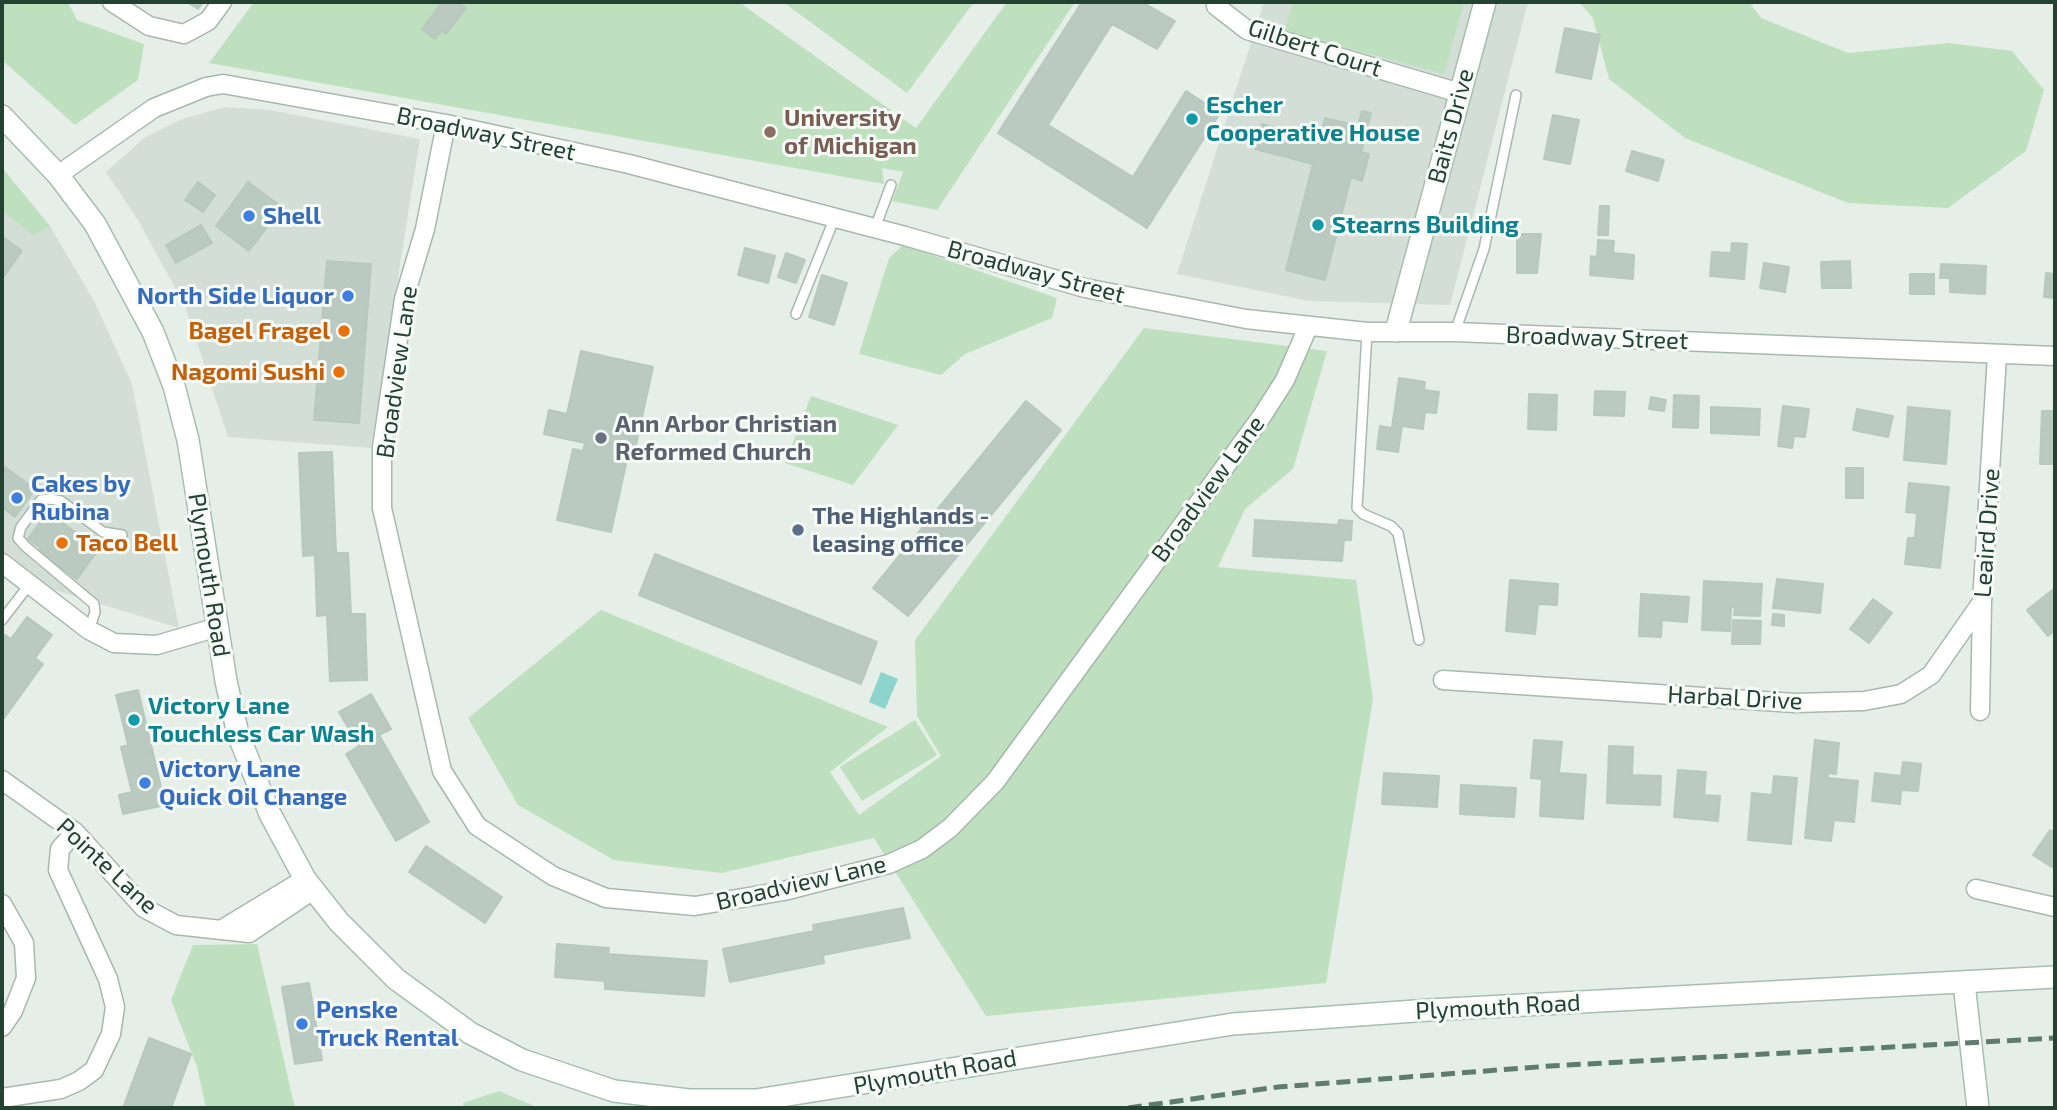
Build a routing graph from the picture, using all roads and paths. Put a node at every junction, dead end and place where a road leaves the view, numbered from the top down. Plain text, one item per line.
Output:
1 (112, 2) edge
2 (222, 2) edge
3 (1485, 2) edge
4 (1216, 6) dead end
5 (1460, 93) junction
6 (1517, 95) dead end
7 (2, 116) edge
8 (446, 124) junction
9 (58, 175) junction
10 (891, 185) dead end
11 (835, 217) junction
12 (875, 228) junction
13 (796, 314) dead end
14 (1308, 327) junction
15 (1396, 331) junction
16 (1367, 332) junction
17 (1455, 332) junction
18 (1997, 355) junction
19 (2055, 356) edge
20 (122, 535) dead end
21 (2, 563) edge
22 (29, 585) junction
23 (1982, 602) junction
24 (2, 620) edge
25 (218, 627) junction
26 (89, 630) junction
27 (1419, 640) dead end
28 (1443, 680) dead end
29 (1979, 711) dead end
30 (2, 780) edge
31 (75, 832) junction
32 (309, 885) junction
33 (1976, 889) dead end
34 (2, 904) edge
35 (2055, 907) edge
36 (2055, 977) edge
37 (1964, 983) junction
38 (2, 1027) edge
39 (2, 1098) edge
40 (1978, 1108) edge

1 - 2 street
3 - 5 main road, Baits Drive
4 - 5 street, Gilbert Court
5 - 15 main road, Baits Drive
6 - 17 lane
7 - 9 main road, Plymouth Road
8 - 9 street, Broadway Street
8 - 11 street, Broadway Street
8 - 14 street, Broadview Lane
9 - 25 main road, Plymouth Road
10 - 12 lane
11 - 12 street, Broadway Street
11 - 13 lane
12 - 14 street, Broadway Street
14 - 16 street, Broadway Street
15 - 16 street, Broadway Street
15 - 17 street, Broadway Street
16 - 27 lane
17 - 18 street, Broadway Street
18 - 19 street, Broadway Street
18 - 23 street, Leaird Drive
20 - 26 lane
21 - 22 street
22 - 24 lane
22 - 26 street
23 - 28 street, Harbal Drive
23 - 29 street, Leaird Drive
25 - 26 street
25 - 32 main road, Plymouth Road
30 - 31 street, Pointe Lane
31 - 32 street, Pointe Lane
31 - 39 street
32 - 37 main road, Plymouth Road
33 - 35 street
34 - 38 street
36 - 37 main road, Plymouth Road
37 - 40 main road

